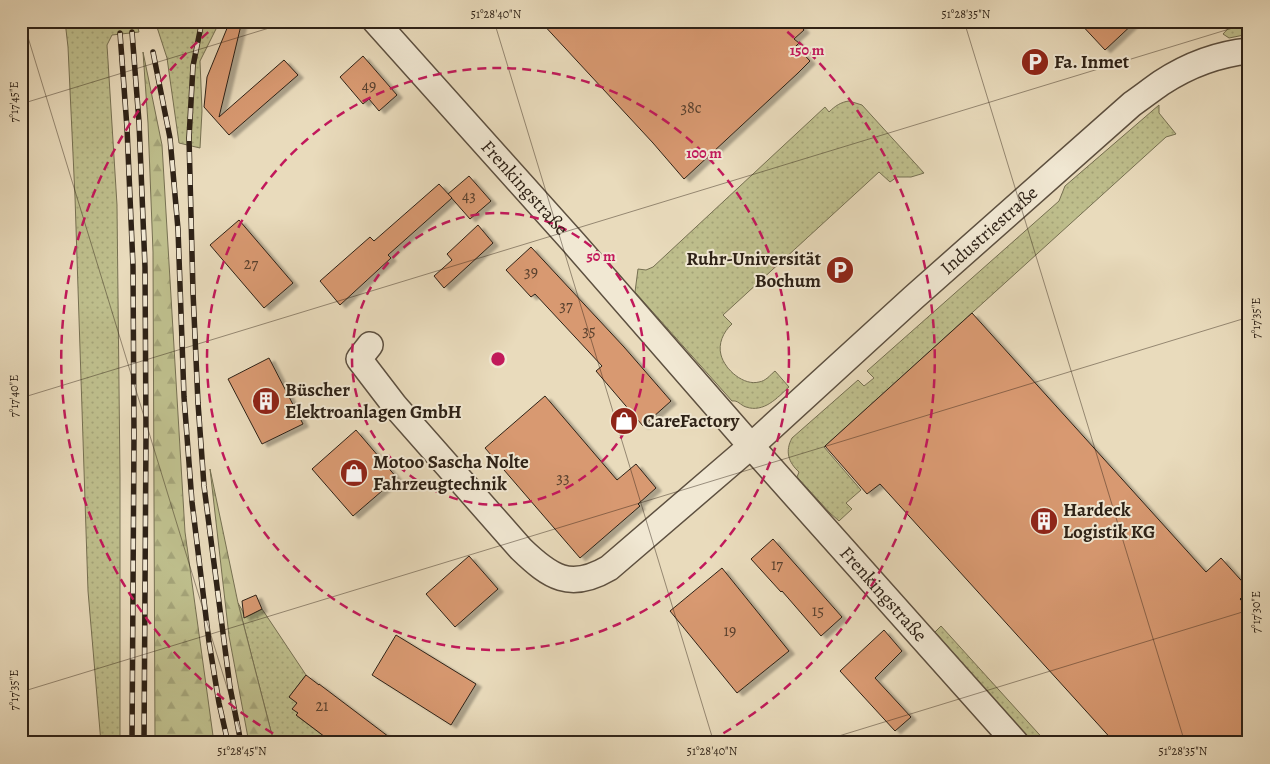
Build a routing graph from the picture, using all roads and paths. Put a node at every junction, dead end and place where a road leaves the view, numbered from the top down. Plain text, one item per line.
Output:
1 (375, 21) edge
2 (1249, 51) edge
3 (370, 345) dead end
4 (751, 446) junction
5 (1016, 743) edge

1 - 4 street, Frenkingstraße
2 - 4 street, Industriestraße
3 - 4 street
4 - 5 street, Frenkingstraße

